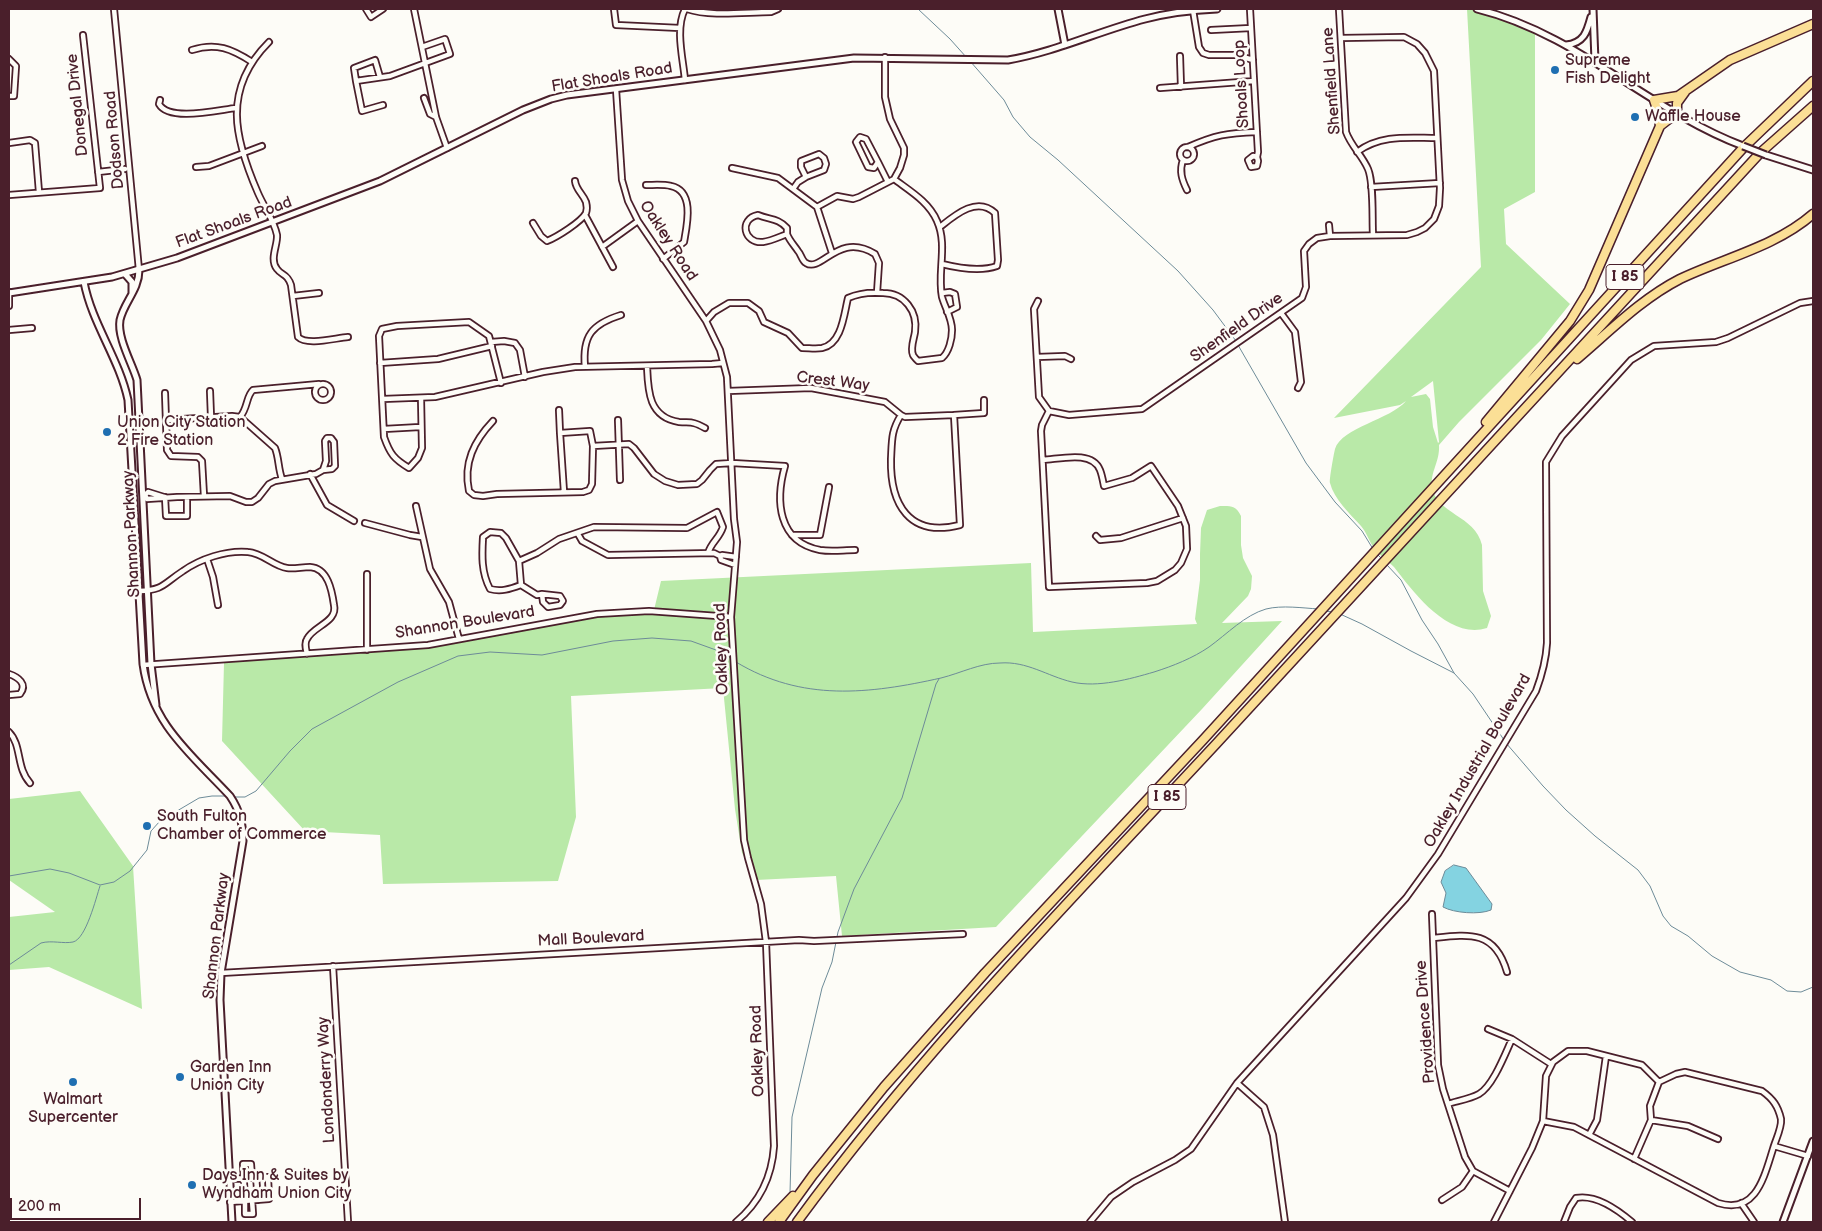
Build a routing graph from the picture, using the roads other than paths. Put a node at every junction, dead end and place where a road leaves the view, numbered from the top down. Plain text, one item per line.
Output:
1 (114, 9) edge
2 (366, 9) edge
3 (383, 9) edge
4 (414, 9) edge
5 (614, 9) edge
6 (686, 9) edge
7 (778, 9) edge
8 (1058, 9) edge
9 (1217, 9) edge
10 (1250, 9) edge
11 (1339, 9) edge
12 (1477, 9) edge
13 (1193, 10) junction
14 (1593, 10) edge
15 (1813, 24) edge
16 (680, 28) junction
17 (1251, 28) junction
18 (1211, 30) dead end
19 (83, 35) dead end
20 (1341, 38) junction
21 (269, 42) dead end
22 (1064, 45) junction
23 (1566, 45) junction
24 (422, 47) junction
25 (192, 50) dead end
26 (1180, 56) dead end
27 (884, 57) junction
28 (9, 59) edge
29 (1253, 60) junction
30 (1595, 61) junction
31 (252, 62) junction
32 (426, 63) junction
33 (380, 77) junction
34 (685, 80) junction
35 (356, 81) junction
36 (1254, 81) junction
37 (1813, 81) edge
38 (1181, 87) junction
39 (1160, 88) dead end
40 (616, 89) junction
41 (1685, 92) junction
42 (9, 96) edge
43 (424, 98) dead end
44 (160, 100) dead end
45 (1654, 100) junction
46 (383, 105) dead end
47 (1813, 106) edge
48 (236, 108) junction
49 (1678, 115) junction
50 (436, 117) junction
51 (1660, 126) junction
52 (1257, 132) junction
53 (1437, 138) junction
54 (9, 143) edge
55 (262, 146) dead end
56 (1188, 147) junction
57 (447, 148) junction
58 (1357, 152) junction
59 (243, 153) junction
60 (1257, 157) dead end
61 (1183, 160) junction
62 (878, 162) junction
63 (196, 167) dead end
64 (732, 168) dead end
65 (124, 169) dead end
66 (1813, 170) edge
67 (98, 172) junction
68 (806, 177) junction
69 (894, 179) junction
70 (575, 181) dead end
71 (888, 182) junction
72 (1440, 183) junction
73 (646, 185) dead end
74 (1371, 186) junction
75 (793, 188) junction
76 (1186, 190) dead end
77 (39, 192) junction
78 (9, 195) edge
79 (817, 207) junction
80 (1813, 214) edge
81 (585, 215) junction
82 (638, 221) junction
83 (272, 223) junction
84 (533, 223) dead end
85 (1329, 225) dead end
86 (940, 227) junction
87 (787, 234) junction
88 (1373, 235) junction
89 (1330, 236) junction
90 (602, 246) junction
91 (832, 253) junction
92 (663, 259) junction
93 (942, 264) junction
94 (613, 267) dead end
95 (139, 270) junction
96 (125, 274) junction
97 (84, 282) junction
98 (9, 293) edge
99 (319, 293) dead end
100 (877, 293) junction
101 (942, 293) junction
102 (132, 296) junction
103 (293, 296) junction
104 (1038, 301) dead end
105 (1813, 301) edge
106 (9, 306) edge
107 (948, 312) junction
108 (1281, 313) junction
109 (621, 315) dead end
110 (706, 320) junction
111 (32, 328) dead end
112 (9, 330) edge
113 (348, 337) dead end
114 (491, 344) junction
115 (1037, 357) junction
116 (1071, 359) dead end
117 (380, 363) junction
118 (723, 363) junction
119 (648, 366) junction
120 (585, 367) junction
121 (525, 377) junction
122 (501, 383) junction
123 (1550, 383) junction
124 (319, 384) dead end
125 (1298, 388) dead end
126 (210, 391) dead end
127 (728, 391) junction
128 (165, 394) dead end
129 (421, 398) junction
130 (383, 399) junction
131 (984, 400) dead end
132 (559, 410) dead end
133 (1049, 411) junction
134 (901, 415) junction
135 (954, 415) junction
136 (211, 417) junction
137 (240, 417) junction
138 (166, 420) junction
139 (618, 420) dead end
140 (493, 421) dead end
141 (420, 427) junction
142 (705, 428) dead end
143 (384, 429) junction
144 (560, 433) junction
145 (619, 445) junction
146 (593, 446) junction
147 (1043, 460) junction
148 (732, 463) junction
149 (323, 470) junction
150 (310, 474) junction
151 (1441, 478) junction
152 (282, 479) junction
153 (620, 480) dead end
154 (829, 486) dead end
155 (564, 492) junction
156 (187, 496) junction
157 (204, 496) junction
158 (416, 506) dead end
159 (1183, 518) junction
160 (354, 521) dead end
161 (365, 523) dead end
162 (578, 534) junction
163 (792, 535) junction
164 (1096, 536) dead end
165 (422, 537) junction
166 (855, 550) dead end
167 (711, 553) junction
168 (720, 556) junction
169 (736, 557) junction
170 (207, 559) junction
171 (519, 561) junction
172 (735, 565) junction
173 (367, 574) dead end
174 (521, 585) junction
175 (139, 590) junction
176 (147, 590) junction
177 (542, 594) junction
178 (218, 605) dead end
179 (731, 617) junction
180 (459, 639) junction
181 (367, 650) junction
182 (307, 654) junction
183 (151, 664) junction
184 (143, 665) junction
185 (9, 674) edge
186 (9, 695) edge
187 (158, 713) junction
188 (9, 732) edge
189 (30, 783) dead end
190 (1432, 914) dead end
191 (963, 934) dead end
192 (1433, 938) junction
193 (766, 942) junction
194 (333, 966) junction
195 (1507, 972) dead end
196 (221, 973) junction
197 (1488, 1029) dead end
198 (1512, 1039) junction
199 (1606, 1056) junction
200 (1551, 1064) junction
201 (1659, 1082) junction
202 (1237, 1083) junction
203 (1448, 1104) junction
204 (1651, 1120) junction
205 (1543, 1121) junction
206 (1589, 1135) junction
207 (1718, 1139) dead end
208 (1813, 1141) edge
209 (1774, 1146) junction
210 (1808, 1156) junction
211 (1634, 1159) junction
212 (1472, 1171) junction
213 (813, 1175) junction
214 (244, 1178) junction
215 (254, 1178) junction
216 (229, 1179) junction
217 (1510, 1190) junction
218 (255, 1200) junction
219 (1442, 1200) dead end
220 (245, 1201) junction
221 (230, 1202) junction
222 (1741, 1203) junction
223 (232, 1222) edge
224 (348, 1222) edge
225 (736, 1222) edge
226 (768, 1222) edge
227 (779, 1222) edge
228 (797, 1222) edge
229 (1090, 1222) edge
230 (1284, 1222) edge
231 (1494, 1222) edge
232 (1564, 1222) edge
233 (1632, 1222) edge
234 (1754, 1222) edge
235 (1783, 1222) edge

1 - 95 street, Dodson Road
2 - 3 street
4 - 24 street
5 - 16 street
6 - 7 street
6 - 16 street
8 - 22 street
9 - 13 street, Flat Shoals Road
10 - 17 street, Shoals Loop
11 - 20 street, Shenfield Lane
12 - 23 street
13 - 22 street, Flat Shoals Road
13 - 29 street
14 - 23 street
14 - 30 street
15 - 41 highway
16 - 34 street
17 - 18 street
17 - 29 street, Shoals Loop
19 - 67 street, Donegal Drive
20 - 53 street, Shenfield Drive
20 - 58 street, Shenfield Lane
21 - 31 street
22 - 27 street, Flat Shoals Road
23 - 30 street
24 - 32 street
24 - 32 street
25 - 31 street
26 - 38 street
27 - 34 street, Flat Shoals Road
27 - 69 street
28 - 42 street
29 - 36 street, Shoals Loop
30 - 45 street
31 - 48 street
32 - 33 street
32 - 50 street
33 - 35 street
33 - 35 street
34 - 40 street, Flat Shoals Road
35 - 46 street
36 - 38 street
36 - 52 street, Shoals Loop
37 - 151 highway, I 85
38 - 39 street
40 - 57 street, Flat Shoals Road
40 - 82 street, Oakley Road
41 - 45 highway
41 - 49 highway
43 - 50 street
44 - 48 street
45 - 49 street
45 - 51 highway
47 - 123 highway, I 85
48 - 59 street
49 - 51 highway
49 - 66 street, bridge
50 - 57 street
51 - 151 highway
52 - 56 street
52 - 60 street, Shoals Loop
53 - 58 street
53 - 72 street, Shenfield Drive
54 - 77 street
55 - 59 street
56 - 61 street
56 - 61 street
57 - 83 street, Flat Shoals Road
58 - 74 street, Shenfield Lane
59 - 63 street
59 - 83 street
61 - 76 street
62 - 62 street
62 - 71 street
64 - 75 street
65 - 67 street
67 - 77 street
68 - 68 street
68 - 75 street
69 - 71 street
69 - 86 street
70 - 81 street
71 - 79 street
72 - 74 street
72 - 88 street, Shenfield Drive
73 - 92 street
74 - 88 street, Shenfield Lane
75 - 79 street
77 - 78 street
79 - 91 street
80 - 123 highway
81 - 84 street
81 - 90 street
82 - 90 street
82 - 92 street, Oakley Road
83 - 95 street, Flat Shoals Road
83 - 103 street
85 - 89 street
86 - 93 street
86 - 93 street
87 - 87 street
87 - 91 street
88 - 89 street, Shenfield Drive
89 - 108 street, Shenfield Drive
90 - 94 street
91 - 100 street
92 - 110 street, Oakley Road
93 - 101 street
95 - 96 street, Flat Shoals Road
95 - 102 street, Shannon Parkway
96 - 97 street, Flat Shoals Road
96 - 102 street
97 - 98 street, Flat Shoals Road
97 - 175 street, Shannon Parkway
98 - 106 street
99 - 103 street
100 - 107 street
100 - 110 street
101 - 107 street
101 - 107 street
102 - 176 street, Shannon Parkway
103 - 113 street
104 - 115 street
105 - 202 street, Oakley Industrial Boulevard
108 - 125 street
108 - 133 street, Shenfield Drive
109 - 120 street
110 - 118 street, Oakley Road
111 - 112 street
114 - 117 street
114 - 117 street
114 - 121 street
114 - 122 street
115 - 116 street
115 - 133 street
117 - 130 street
118 - 119 street
118 - 127 street, Oakley Road
119 - 120 street
119 - 142 street
120 - 121 street
121 - 122 street
122 - 129 street
123 - 228 highway, I 85
124 - 137 street
126 - 136 street
127 - 134 street, Crest Way
127 - 148 street, Oakley Road
128 - 138 street
129 - 130 street
129 - 141 street
130 - 143 street
131 - 135 street
132 - 144 street
133 - 147 street
134 - 135 street
134 - 135 street
136 - 137 street
136 - 138 street
137 - 152 street
138 - 157 street
139 - 145 street
140 - 155 street
141 - 143 street
141 - 143 street
144 - 146 street
144 - 155 street
145 - 146 street
145 - 148 street
145 - 153 street
146 - 155 street
147 - 159 street
147 - 159 street
148 - 163 street
148 - 169 street, Oakley Road
149 - 149 street
149 - 150 street
150 - 152 street
150 - 160 street
151 - 213 highway, I 85
152 - 157 street
154 - 163 street
156 - 156 street
156 - 157 street
158 - 165 street
159 - 164 street
161 - 165 street
162 - 167 street
162 - 167 street
162 - 171 street
163 - 166 street
165 - 180 street
167 - 168 street
168 - 169 street
168 - 172 street
169 - 172 street, Oakley Road
170 - 176 street
170 - 178 street
170 - 182 street
171 - 174 street
171 - 174 street
172 - 179 street, Oakley Road
173 - 181 street
174 - 177 street
175 - 176 street
175 - 184 street, Shannon Parkway
176 - 183 street, Shannon Parkway
177 - 177 street
179 - 180 street, Shannon Boulevard
179 - 193 street, Oakley Road
180 - 181 street, Shannon Boulevard
181 - 182 street, Shannon Boulevard
182 - 183 street, Shannon Boulevard
183 - 184 street, Shannon Boulevard
183 - 187 street, Shannon Parkway
184 - 187 street, Shannon Parkway
185 - 186 street
187 - 196 street, Shannon Parkway
188 - 189 street
190 - 192 street, Providence Drive
191 - 193 street, Mall Boulevard
192 - 195 street
192 - 203 street, Providence Drive
193 - 194 street, Mall Boulevard
193 - 225 street, Oakley Road
194 - 196 street, Mall Boulevard
194 - 224 street, Londonderry Way
196 - 216 street, Shannon Parkway
197 - 198 street
198 - 200 street
198 - 203 street
199 - 200 street
199 - 201 street
199 - 206 street
200 - 205 street
201 - 204 street
201 - 209 street
202 - 229 street, Oakley Industrial Boulevard
202 - 230 street
203 - 212 street, Providence Drive
204 - 207 street
204 - 211 street
205 - 206 street
205 - 217 street
206 - 211 street
208 - 210 street
209 - 210 street
209 - 222 street
210 - 235 street
211 - 222 street
212 - 217 street
212 - 219 street
213 - 226 highway
213 - 227 highway, I 85
214 - 215 street
214 - 215 street
214 - 216 street
214 - 220 street
215 - 218 street
215 - 218 street
216 - 221 street, Shannon Parkway
217 - 231 street
218 - 220 street
218 - 220 street
220 - 221 street
221 - 223 street, Shannon Parkway
222 - 234 street
232 - 233 street

